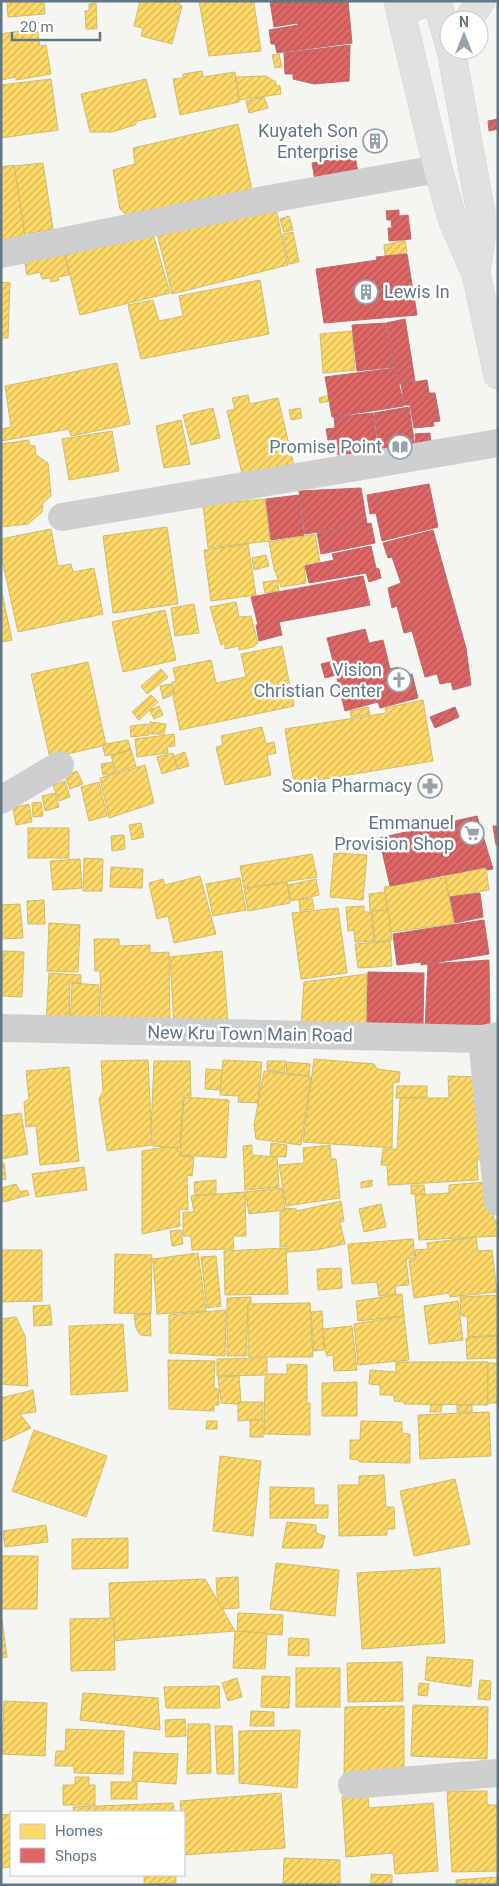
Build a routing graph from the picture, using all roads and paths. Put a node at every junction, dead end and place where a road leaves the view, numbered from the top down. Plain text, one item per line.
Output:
1 (430, 1) edge
2 (399, 6) edge
3 (455, 60) edge
4 (438, 168) junction
5 (1, 254) edge
6 (476, 274) junction
7 (498, 375) edge
8 (498, 443) edge
9 (62, 518) dead end
10 (60, 766) dead end
11 (1, 800) edge
12 (1, 1028) edge
13 (490, 1037) edge
14 (498, 1202) edge
15 (498, 1773) edge
16 (352, 1785) dead end

1 - 2 main road
2 - 4 main road
3 - 6 main road
4 - 5 street
4 - 6 main road
6 - 7 main road
8 - 9 street
10 - 11 street
12 - 13 street, New Kru Town Main Road
13 - 14 street
15 - 16 street

